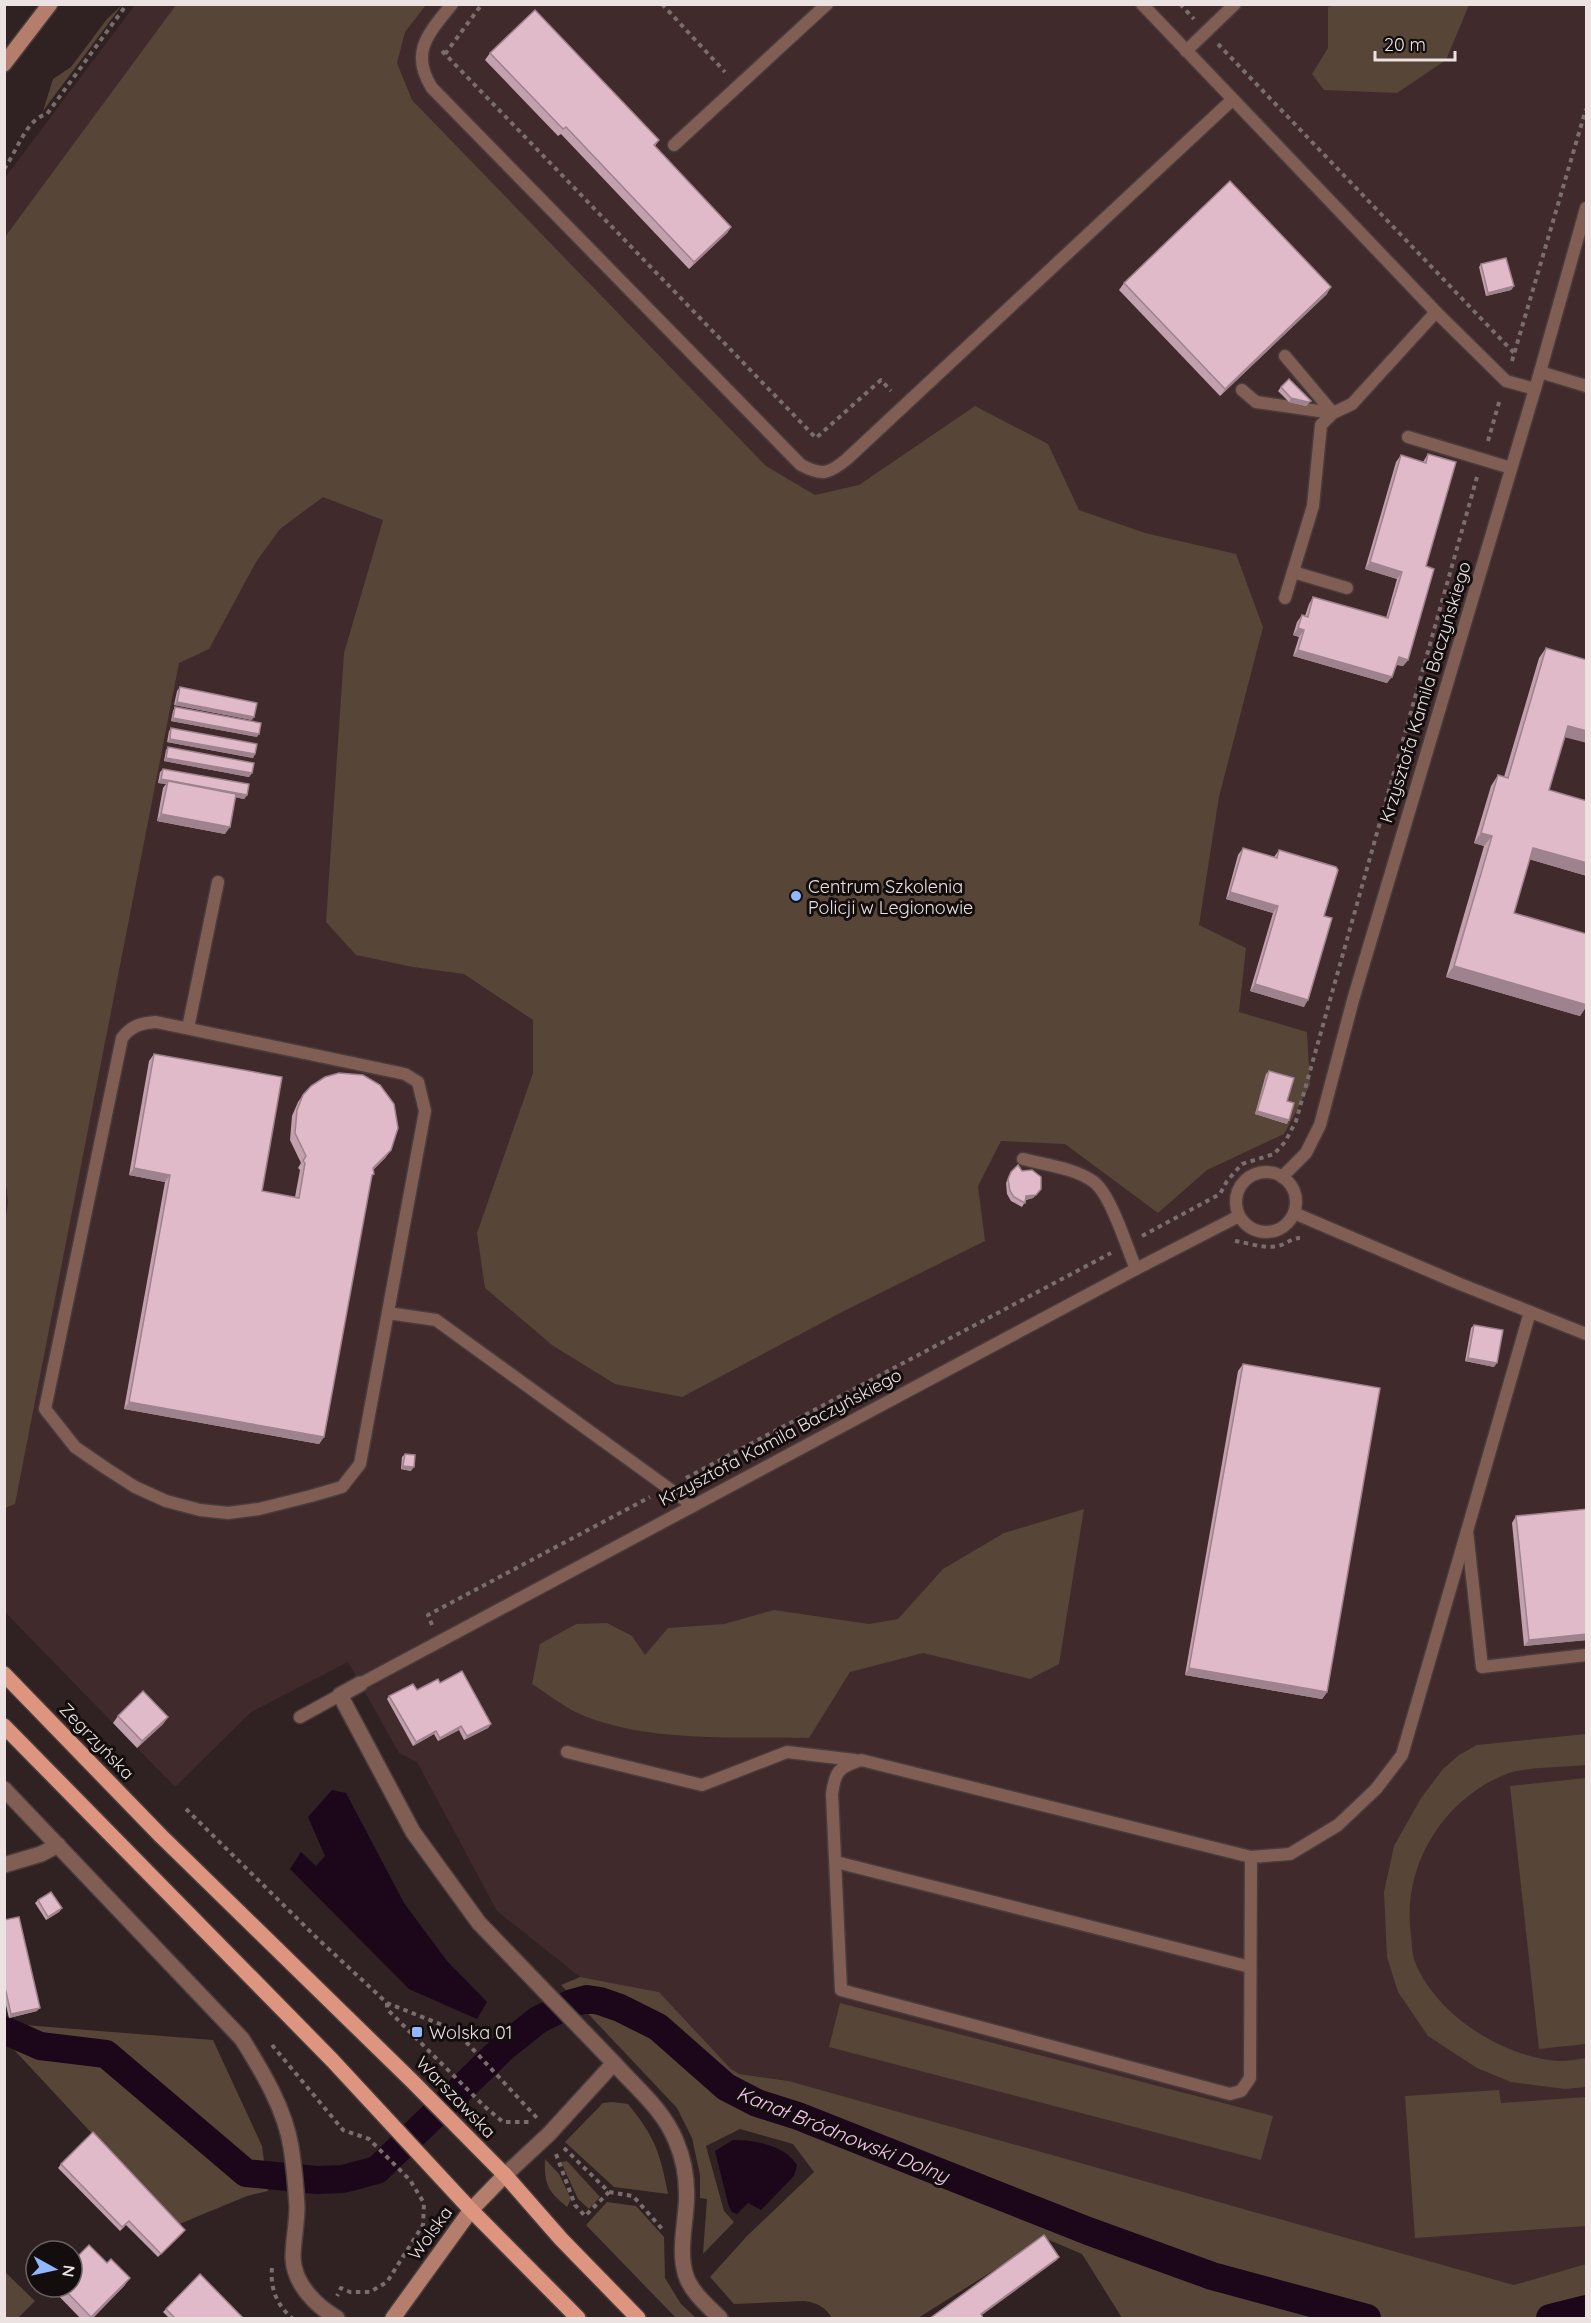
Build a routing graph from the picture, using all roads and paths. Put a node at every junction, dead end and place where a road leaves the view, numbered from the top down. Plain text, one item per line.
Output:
1 (128, 4) edge
2 (452, 4) edge
3 (482, 4) edge
4 (662, 4) edge
5 (826, 4) edge
6 (1142, 4) edge
7 (1180, 4) edge
8 (1235, 4) edge
9 (47, 6) edge
10 (1206, 32) junction
11 (427, 36) junction
12 (1186, 51) junction
13 (445, 54) junction
14 (4, 64) edge
15 (738, 86) junction
16 (1232, 99) junction
17 (1587, 109) edge
18 (674, 145) dead end
19 (4, 169) edge
20 (1587, 208) edge
21 (1436, 312) junction
22 (1514, 353) junction
23 (1285, 356) dead end
24 (1540, 372) junction
25 (1506, 381) junction
26 (1587, 386) edge
27 (1535, 389) junction
28 (1242, 390) dead end
29 (904, 406) junction
30 (1333, 413) junction
31 (1408, 437) dead end
32 (1482, 459) junction
33 (1511, 468) junction
34 (1293, 572) junction
35 (1347, 588) dead end
36 (1285, 598) dead end
37 (218, 882) dead end
38 (188, 1028) junction
39 (1023, 1159) dead end
40 (1282, 1177) junction
41 (1200, 1204) junction
42 (1294, 1213) junction
43 (1239, 1216) junction
44 (1212, 1232) junction
45 (1307, 1238) dead end
46 (1126, 1245) junction
47 (1136, 1269) junction
48 (1530, 1312) junction
49 (388, 1313) junction
50 (1587, 1334) edge
51 (668, 1488) junction
52 (693, 1506) junction
53 (1467, 1531) junction
54 (440, 1642) junction
55 (1587, 1655) edge
56 (4, 1674) edge
57 (360, 1684) joint
58 (340, 1695) junction
59 (300, 1717) dead end
60 (4, 1726) edge
61 (567, 1752) dead end
62 (861, 1760) junction
63 (4, 1789) edge
64 (186, 1809) dead end
65 (161, 1836) joint
66 (58, 1845) junction
67 (1251, 1857) junction
68 (836, 1862) junction
69 (4, 1865) edge
70 (1250, 1967) junction
71 (387, 2003) junction
72 (266, 2037) dead end
73 (614, 2063) junction
74 (544, 2128) junction
75 (505, 2175) junction
76 (609, 2193) junction
77 (471, 2210) junction
78 (682, 2253) junction
79 (332, 2316) edge
80 (393, 2319) edge
81 (578, 2319) edge
82 (638, 2319) edge
83 (720, 2319) edge

1 - 19 path
2 - 11 lane
3 - 13 path
4 - 15 path
5 - 15 lane
6 - 12 lane
7 - 10 path
8 - 10 lane
9 - 14 street
10 - 12 lane
10 - 22 path
11 - 13 path
11 - 29 lane
12 - 16 lane
13 - 29 path
15 - 18 lane
16 - 21 lane
16 - 29 lane
17 - 22 path
20 - 24 lane, Krzysztofa Kamila Baczyńskiego
21 - 25 lane
21 - 30 lane
22 - 25 path
23 - 30 lane
24 - 26 lane
24 - 27 lane, Krzysztofa Kamila Baczyńskiego
25 - 27 lane
25 - 32 path
27 - 33 lane, Krzysztofa Kamila Baczyńskiego
28 - 30 lane
30 - 34 lane
31 - 32 lane
32 - 33 lane
32 - 41 path
33 - 40 lane, Krzysztofa Kamila Baczyńskiego
34 - 35 lane
34 - 36 lane
37 - 38 lane
38 - 49 lane
38 - 49 lane
39 - 46 lane
40 - 42 lane
40 - 43 lane
41 - 44 path
41 - 46 path
42 - 43 lane
42 - 48 lane
43 - 44 lane, Krzysztofa Kamila Baczyńskiego
44 - 45 path
44 - 47 lane, Krzysztofa Kamila Baczyńskiego
46 - 47 lane
46 - 51 path
47 - 52 lane, Krzysztofa Kamila Baczyńskiego
48 - 50 lane
48 - 53 lane
49 - 51 lane
51 - 52 lane
51 - 54 path
52 - 54 lane, Krzysztofa Kamila Baczyńskiego
53 - 55 lane
53 - 67 lane
54 - 57 lane, Krzysztofa Kamila Baczyńskiego
56 - 65 main road, Zegrzyńska
57 - 58 street, Krzysztofa Kamila Baczyńskiego
58 - 59 lane
58 - 73 street
60 - 77 main road
61 - 62 lane
62 - 67 lane
62 - 68 lane
63 - 66 street
64 - 71 path
65 - 75 main road, Warszawska
66 - 69 street
66 - 79 street
67 - 70 lane
68 - 70 lane
68 - 70 lane
71 - 74 path
71 - 74 path
72 - 79 path
73 - 74 street
73 - 78 street
74 - 75 street
74 - 76 path
74 - 76 path
75 - 77 street, Wolska
75 - 82 main road, Warszawska
76 - 78 path
77 - 80 street, Wolska
77 - 81 main road
78 - 83 street

